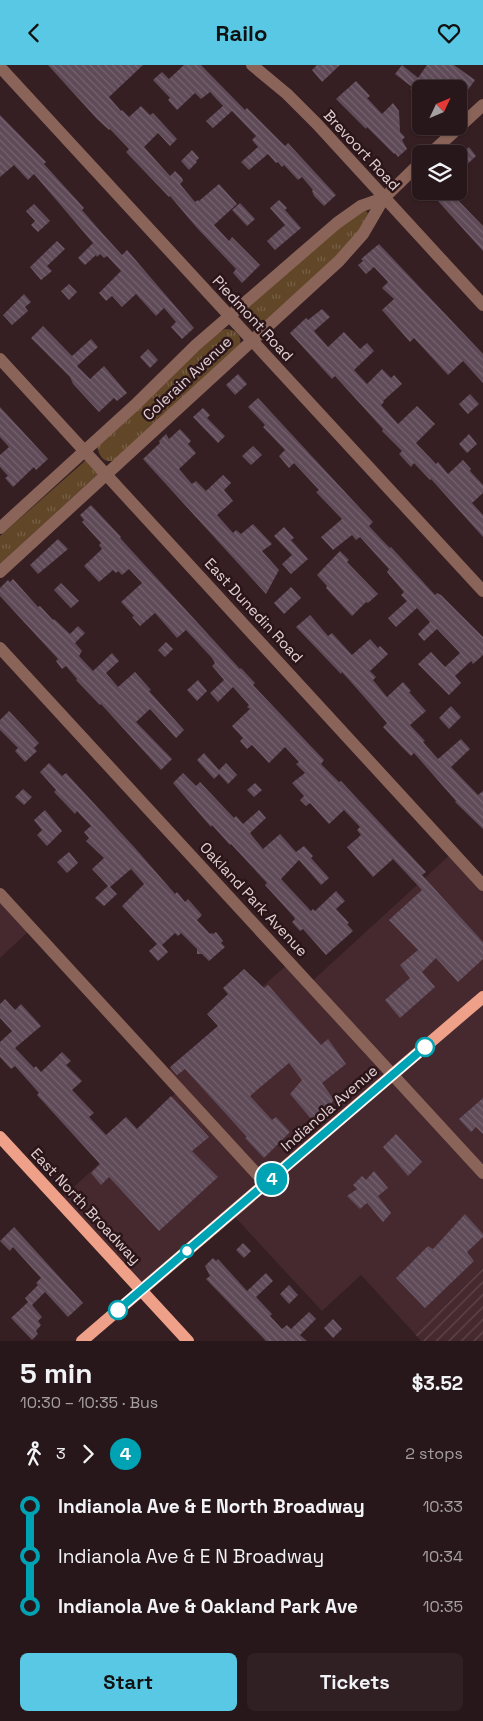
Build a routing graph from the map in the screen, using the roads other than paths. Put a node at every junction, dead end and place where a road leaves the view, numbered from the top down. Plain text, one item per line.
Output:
1 (252, 65) edge
2 (0, 67) edge
3 (483, 105) edge
4 (440, 145) edge
5 (412, 171) edge
6 (384, 198) junction
7 (483, 305) edge
8 (230, 317) junction
9 (252, 341) junction
10 (0, 359) edge
11 (85, 451) junction
12 (107, 474) junction
13 (0, 528) edge
14 (0, 572) edge
15 (483, 591) edge
16 (0, 649) edge
17 (483, 885) edge
18 (0, 894) edge
19 (483, 997) edge
20 (393, 1075) junction
21 (0, 1137) edge
22 (483, 1173) edge
23 (266, 1184) junction
24 (141, 1290) junction
25 (82, 1341) edge
26 (188, 1341) edge

1 - 6 street, Brevoort Road
2 - 8 street, Piedmont Road
3 - 4 street
5 - 6 street, Colerain Avenue
6 - 7 street, Brevoort Road
6 - 8 street, Colerain Avenue
6 - 9 street, Colerain Avenue
8 - 9 street, Piedmont Road
8 - 11 street, Colerain Avenue
9 - 12 street, Colerain Avenue
9 - 15 street, Piedmont Road
10 - 11 street, East Dunedin Road
11 - 12 street, East Dunedin Road
11 - 13 street, Colerain Avenue
12 - 14 street, Colerain Avenue
12 - 17 street, East Dunedin Road
16 - 20 street, Oakland Park Avenue
18 - 23 street
19 - 20 main road, Indianola Avenue
20 - 22 street, Oakland Park Avenue
20 - 23 main road, Indianola Avenue
21 - 24 main road, East North Broadway
23 - 24 main road, Indianola Avenue
24 - 25 main road, Indianola Avenue
24 - 26 main road, East North Broadway

